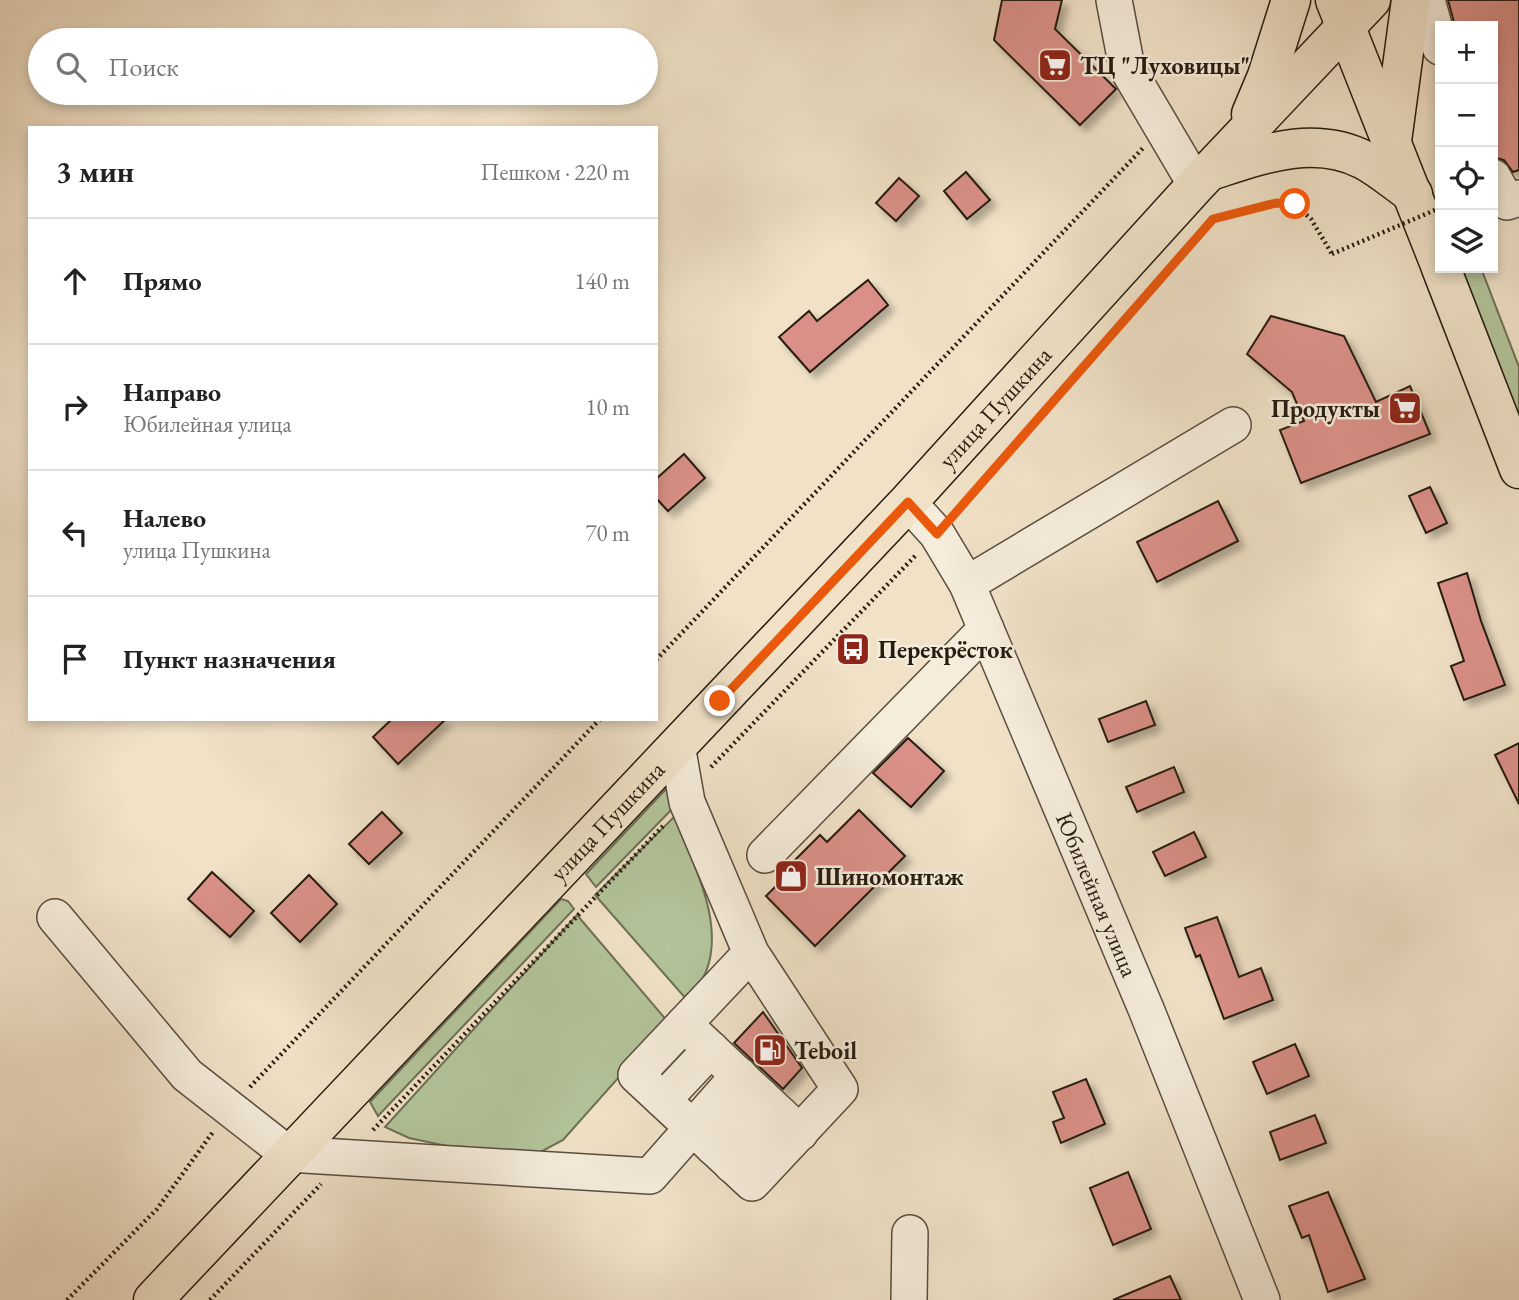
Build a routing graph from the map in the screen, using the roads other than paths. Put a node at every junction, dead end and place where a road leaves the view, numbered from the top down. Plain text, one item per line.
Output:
1 (1114, 0) edge
2 (1291, 0) edge
3 (1411, 0) edge
4 (1427, 0) edge
5 (1350, 8) edge
6 (1435, 29) edge
7 (1242, 135) junction
8 (1392, 141) junction
9 (1202, 178) junction
10 (1498, 186) edge
11 (1519, 198) edge
12 (1427, 201) edge
13 (1435, 238) edge
14 (1444, 273) edge
15 (1233, 425) dead end
16 (1519, 469) edge
17 (908, 502) junction
18 (967, 584) junction
19 (986, 629) junction
20 (677, 745) junction
21 (765, 855) dead end
22 (55, 916) dead end
23 (751, 954) junction
24 (684, 1024) junction
25 (711, 1049) junction
26 (663, 1100) junction
27 (770, 1104) junction
28 (712, 1146) junction
29 (288, 1154) junction
30 (910, 1233) dead end
31 (153, 1300) edge
32 (909, 1300) edge
33 (1262, 1300) edge

1 - 9 street
2 - 7 main road
3 - 8 main road
4 - 6 street
5 - 7 main road, улица Пушкина
5 - 8 main road
7 - 9 main road, улица Пушкина
8 - 12 main road
9 - 12 main road
9 - 17 main road, улица Пушкина
10 - 11 street
12 - 13 main road
14 - 16 main road
15 - 18 street
17 - 18 street, Юбилейная улица
17 - 20 main road, улица Пушкина
18 - 19 street, Юбилейная улица
19 - 21 street
19 - 33 street, Юбилейная улица
20 - 23 street
20 - 29 main road, улица Пушкина
22 - 29 street
23 - 24 street
23 - 27 street
24 - 25 street
24 - 26 street
25 - 26 street
25 - 27 street
26 - 28 street
27 - 28 street
27 - 28 street
28 - 29 street
29 - 31 main road, улица Пушкина
30 - 32 street

